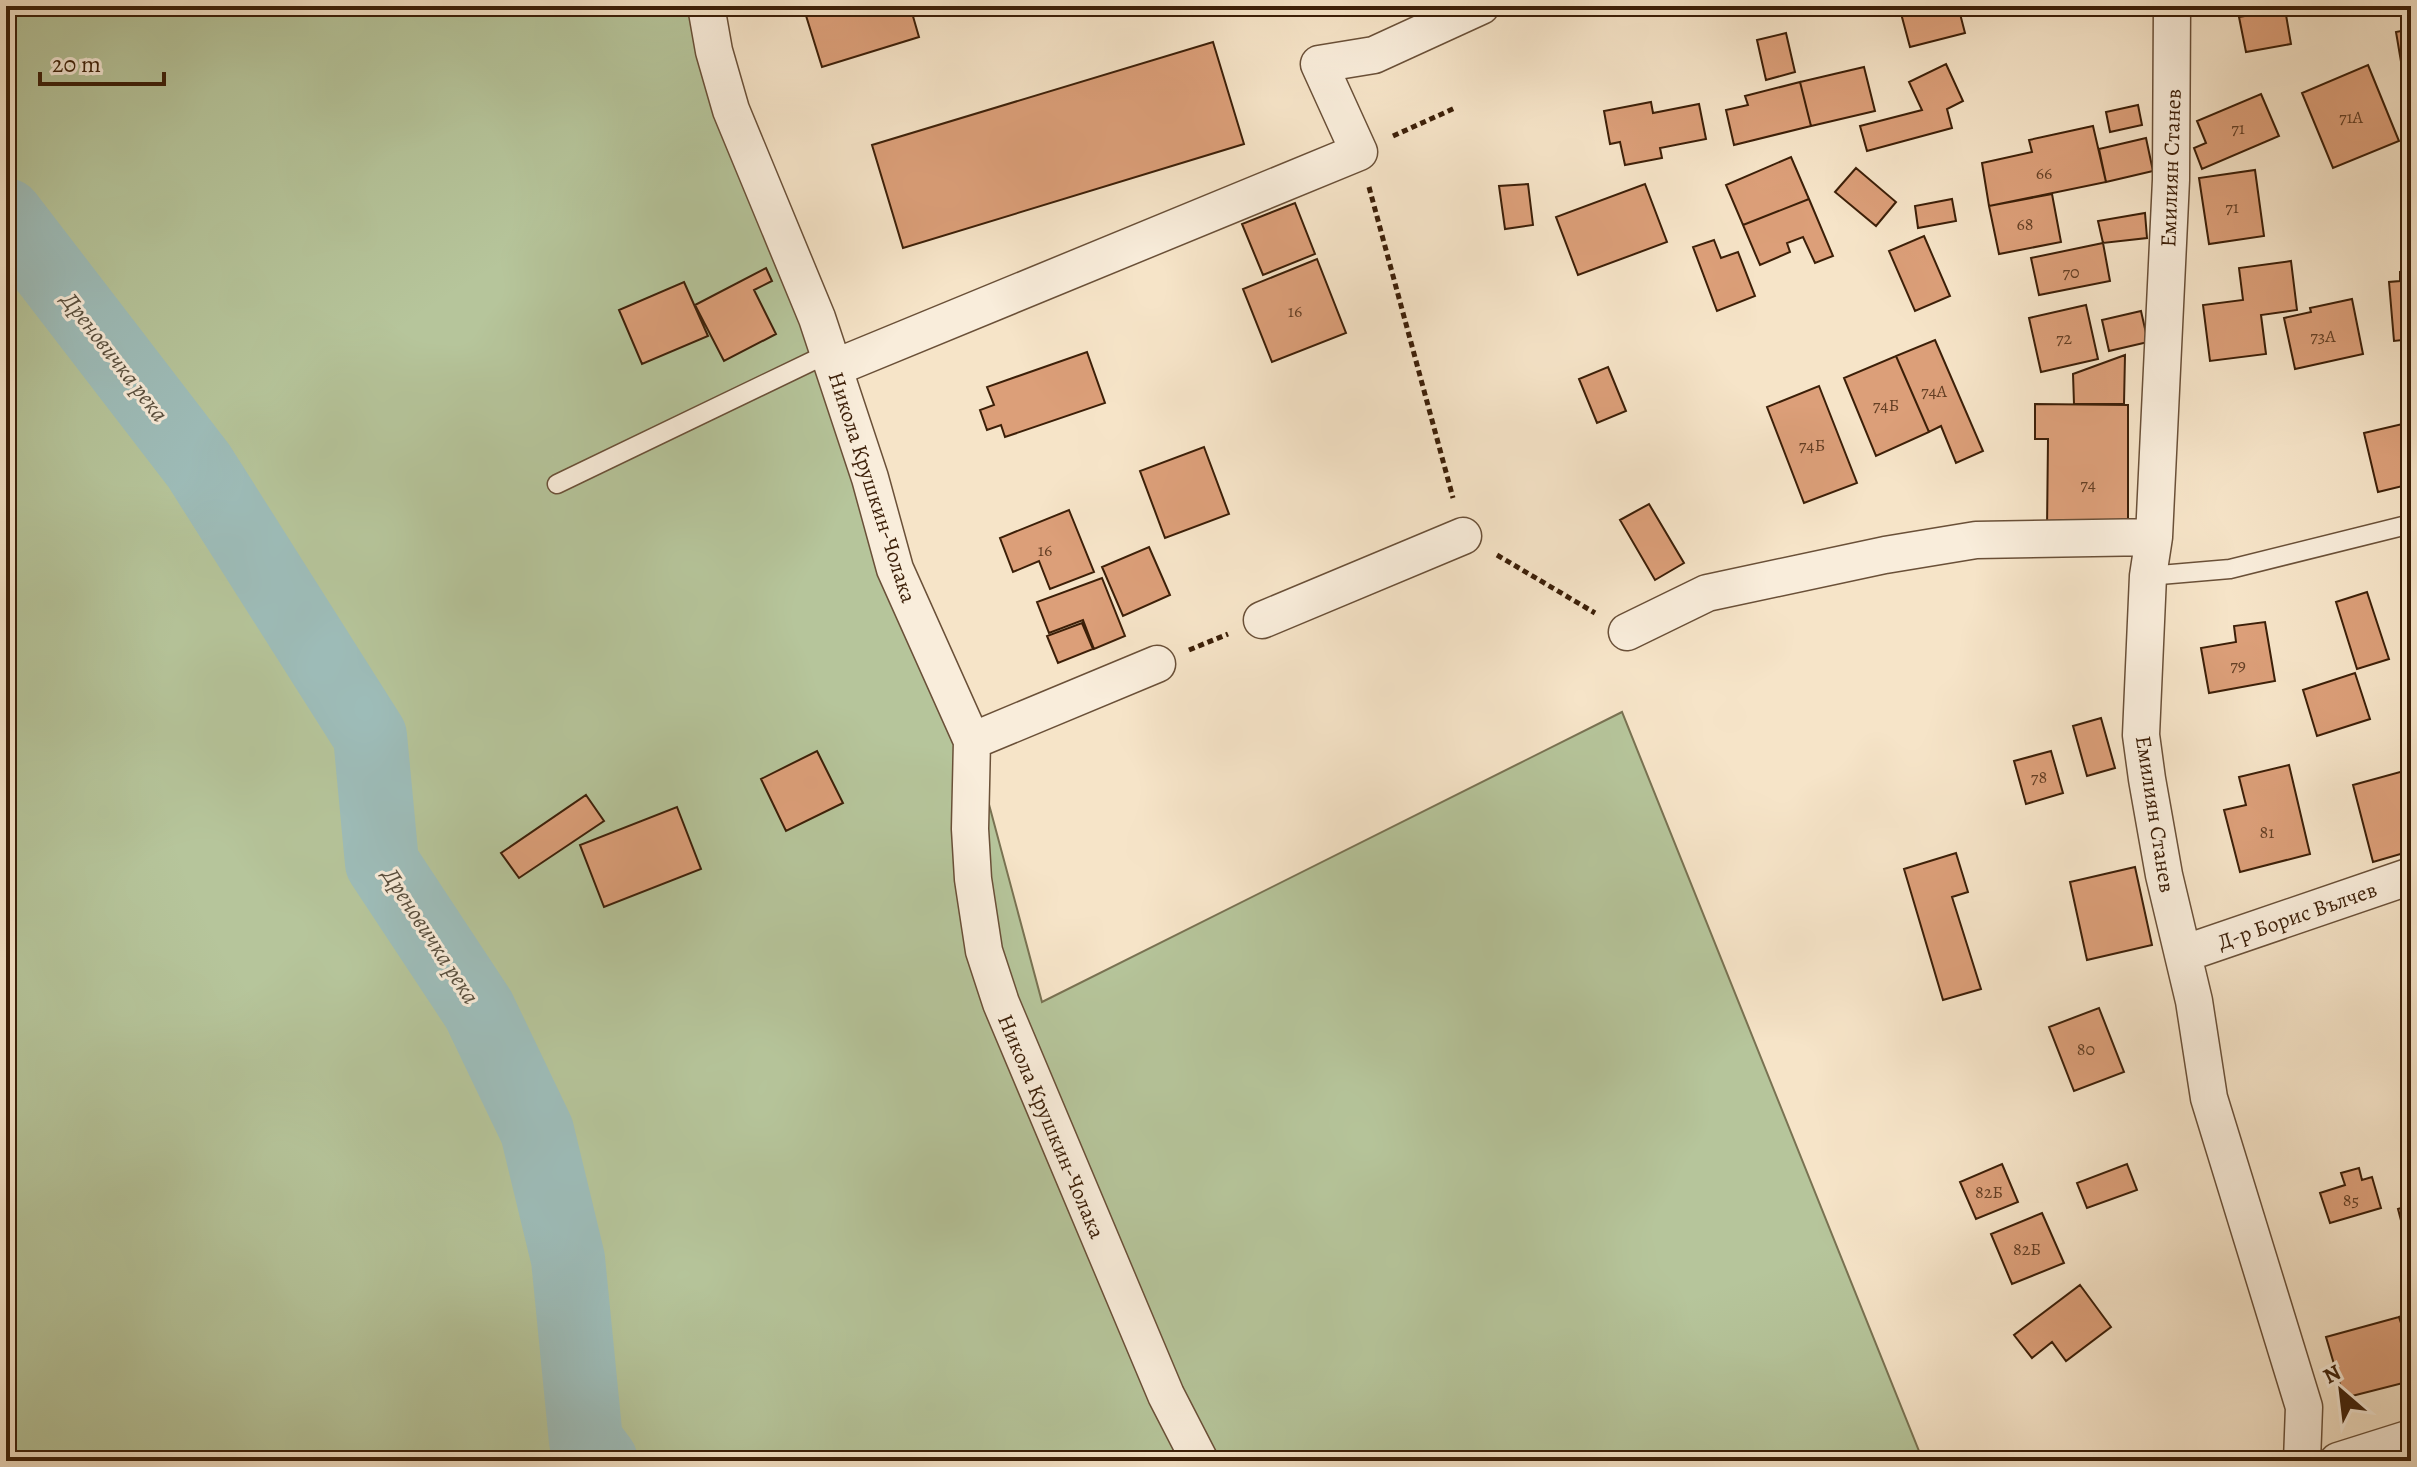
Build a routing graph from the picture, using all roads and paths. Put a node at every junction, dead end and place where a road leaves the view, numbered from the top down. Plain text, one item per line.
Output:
1 (706, 6) edge
2 (1481, 6) edge
3 (2172, 6) edge
4 (1455, 108) dead end
5 (1359, 152) junction
6 (831, 361) junction
7 (557, 484) dead end
8 (2411, 524) edge
9 (1463, 536) junction
10 (2154, 537) junction
11 (2148, 576) junction
12 (1262, 620) joint
13 (1627, 632) joint
14 (1157, 664) joint
15 (972, 741) junction
16 (2411, 876) edge
17 (2183, 954) junction
18 (2411, 1438) edge
19 (1200, 1461) edge
20 (2302, 1461) edge
21 (2338, 1461) edge

1 - 6 street, Никола Крушкин-Чолака
2 - 5 street
3 - 10 street, Емилиян Станев
4 - 5 path
5 - 6 street
5 - 9 path
6 - 7 lane
6 - 15 street, Никола Крушкин-Чолака
8 - 11 lane
9 - 12 street
9 - 13 path
10 - 11 street, Емилиян Станев
10 - 13 street
11 - 17 street, Емилиян Станев
12 - 14 path
14 - 15 street
15 - 19 street, Никола Крушкин-Чолака
16 - 17 street, Д-р Борис Вълчев
17 - 20 street, Емилиян Станев
18 - 21 street

